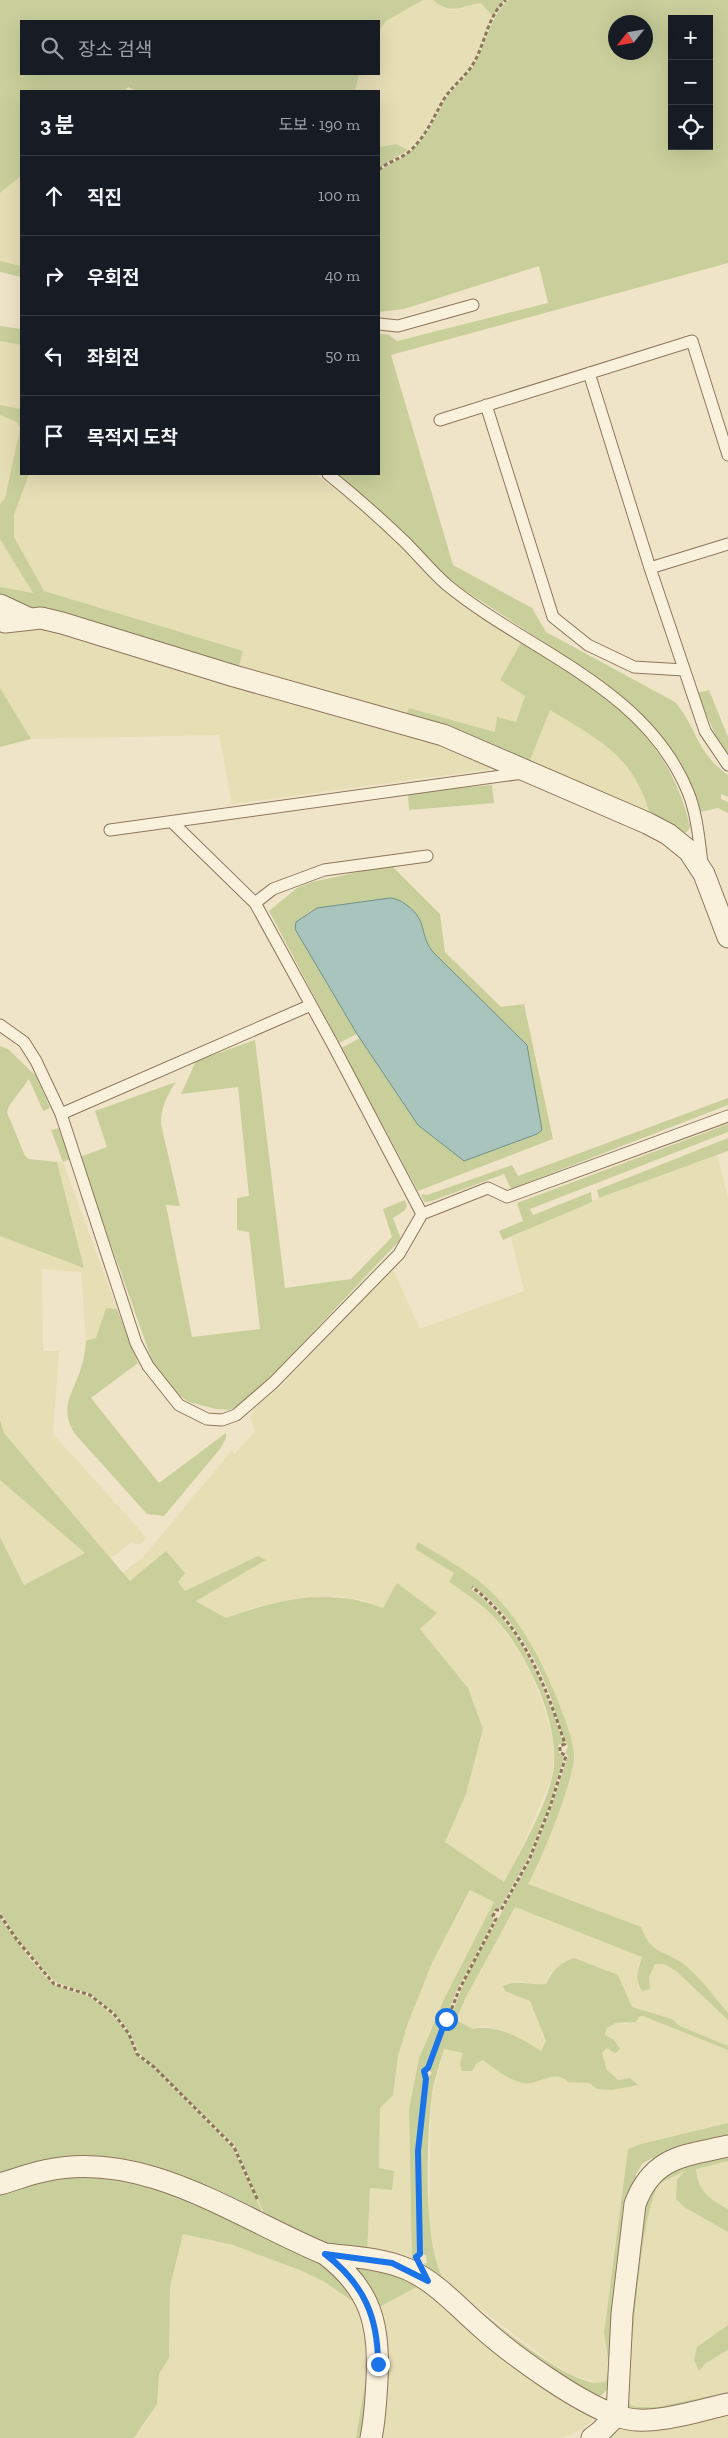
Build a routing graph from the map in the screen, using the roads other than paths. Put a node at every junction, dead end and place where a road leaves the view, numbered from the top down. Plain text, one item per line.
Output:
1 (473, 305) dead end
2 (380, 324) edge
3 (590, 373) junction
4 (486, 405) junction
5 (440, 420) dead end
6 (728, 455) edge
7 (329, 475) edge
8 (728, 544) edge
9 (650, 568) junction
10 (2, 617) edge
11 (684, 670) junction
12 (728, 765) edge
13 (528, 772) junction
14 (172, 822) junction
15 (110, 830) dead end
16 (427, 856) dead end
17 (704, 874) junction
18 (255, 903) junction
19 (728, 937) edge
20 (311, 1005) junction
21 (0, 1025) edge
22 (61, 1114) junction
23 (728, 1116) edge
24 (422, 1214) junction
25 (728, 2146) edge
26 (0, 2184) edge
27 (325, 2254) junction
28 (728, 2404) edge
29 (617, 2415) junction
30 (371, 2438) edge
31 (592, 2438) edge

1 - 2 lane
3 - 4 lane
3 - 6 lane
3 - 9 lane
4 - 5 lane
4 - 11 lane
7 - 17 lane
8 - 9 lane
9 - 11 lane
10 - 13 street
11 - 12 lane
13 - 14 lane
13 - 17 street
14 - 15 lane
14 - 18 lane
16 - 18 lane
17 - 19 street
18 - 20 lane
20 - 22 lane
20 - 24 lane
21 - 22 lane
22 - 24 lane
23 - 24 lane
25 - 29 street
26 - 27 street
27 - 29 street
27 - 30 street
28 - 29 street
29 - 31 street

